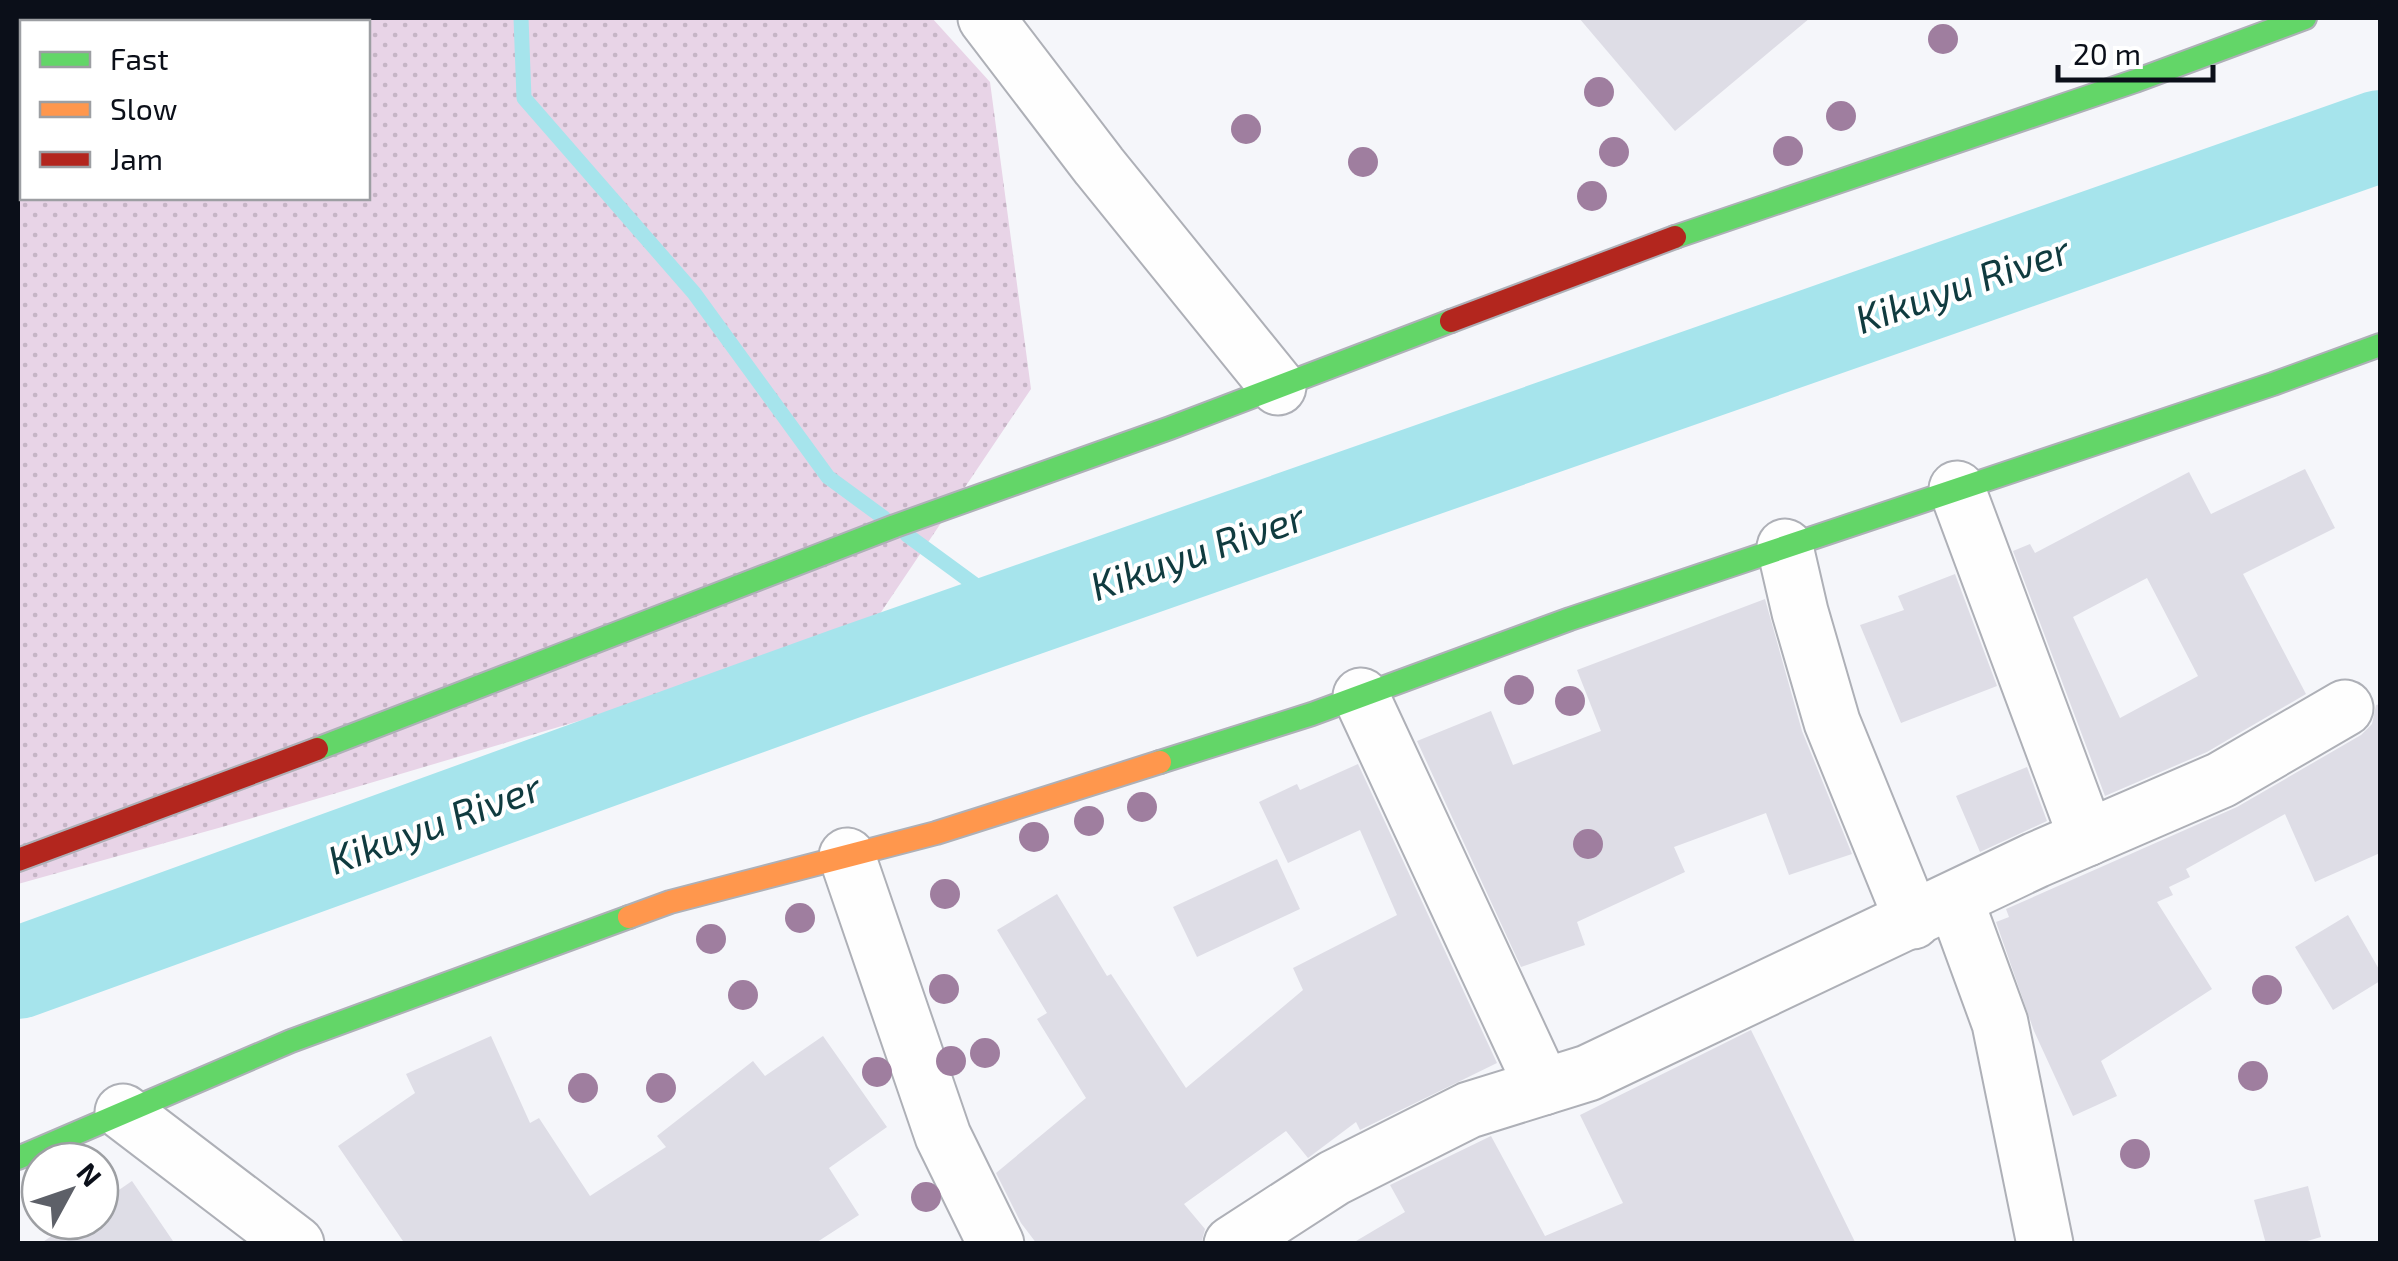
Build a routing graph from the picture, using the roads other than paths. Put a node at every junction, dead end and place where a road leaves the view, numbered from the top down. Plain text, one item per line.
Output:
1 (986, 18) edge
2 (2306, 18) edge
3 (2380, 345) edge
4 (1278, 387) junction
5 (1957, 490) junction
6 (1785, 547) junction
7 (1362, 696) junction
8 (2345, 708) dead end
9 (2087, 838) junction
10 (847, 856) junction
11 (18, 860) edge
12 (1934, 910) junction
13 (1543, 1087) junction
14 (123, 1112) junction
15 (18, 1158) edge
16 (296, 1244) edge
17 (996, 1244) edge
18 (1232, 1244) edge
19 (2045, 1244) edge

1 - 4 street
2 - 4 street
3 - 5 street
4 - 11 street
5 - 6 street
5 - 9 street
6 - 7 street
6 - 12 street
7 - 10 street
7 - 13 street
8 - 9 street
9 - 12 street
10 - 14 street
10 - 17 street
12 - 13 street
12 - 19 street
13 - 18 street
14 - 15 street
14 - 16 street

